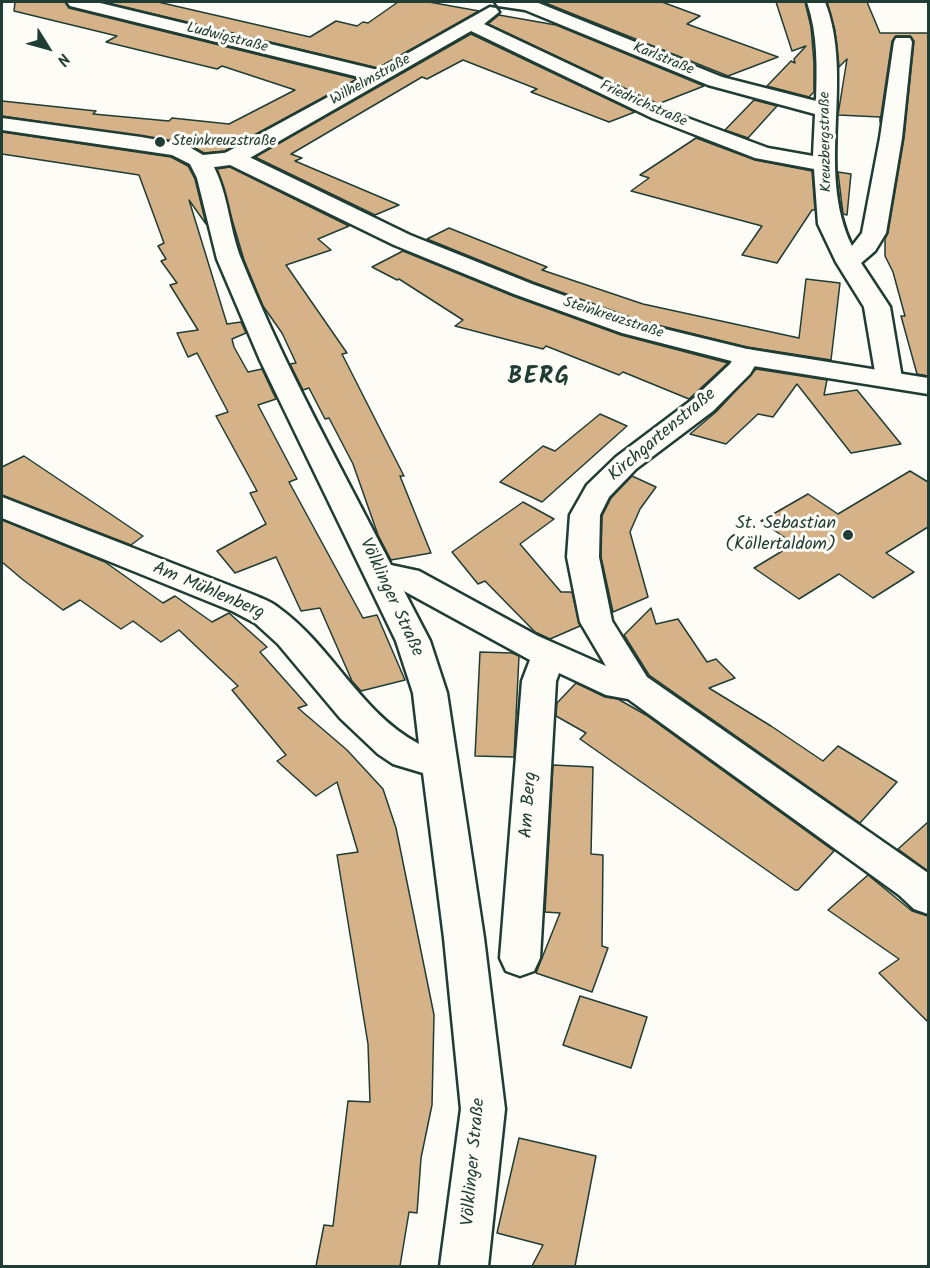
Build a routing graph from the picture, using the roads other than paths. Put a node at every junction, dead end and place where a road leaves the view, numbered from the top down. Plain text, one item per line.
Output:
1 (76, 2) edge
2 (506, 2) edge
3 (816, 2) edge
4 (470, 24) junction
5 (903, 42) dead end
6 (379, 76) junction
7 (825, 110) junction
8 (2, 124) edge
9 (241, 162) junction
10 (824, 165) junction
11 (203, 167) junction
12 (848, 262) junction
13 (747, 357) junction
14 (889, 378) junction
15 (928, 386) edge
16 (2, 507) edge
17 (381, 577) junction
18 (552, 656) junction
19 (635, 686) junction
20 (440, 760) junction
21 (928, 897) edge
22 (520, 958) dead end
23 (464, 1266) edge

1 - 6 street, Ludwigstraße
2 - 4 street, Wilhelmstraße
2 - 7 street, Karlstraße
3 - 7 street, Kreuzbergstraße
4 - 6 street, Wilhelmstraße
4 - 10 street, Friedrichstraße
5 - 12 street
6 - 9 street, Wilhelmstraße
7 - 10 street, Kreuzbergstraße
8 - 11 street
9 - 11 street
9 - 13 street, Steinkreuzstraße
10 - 12 street, Kreuzbergstraße
11 - 17 street, Völklinger Straße
12 - 14 street, Kreuzbergstraße
13 - 14 street, Steinkreuzstraße
13 - 19 street, Kirchgartenstraße
14 - 15 street, Steinkreuzstraße
16 - 20 street, Am Mühlenberg
17 - 18 street, Kirchgartenstraße
17 - 20 street, Völklinger Straße
18 - 19 street, Kirchgartenstraße
18 - 22 street, Am Berg
19 - 21 street, Kirchgartenstraße
20 - 23 street, Völklinger Straße

